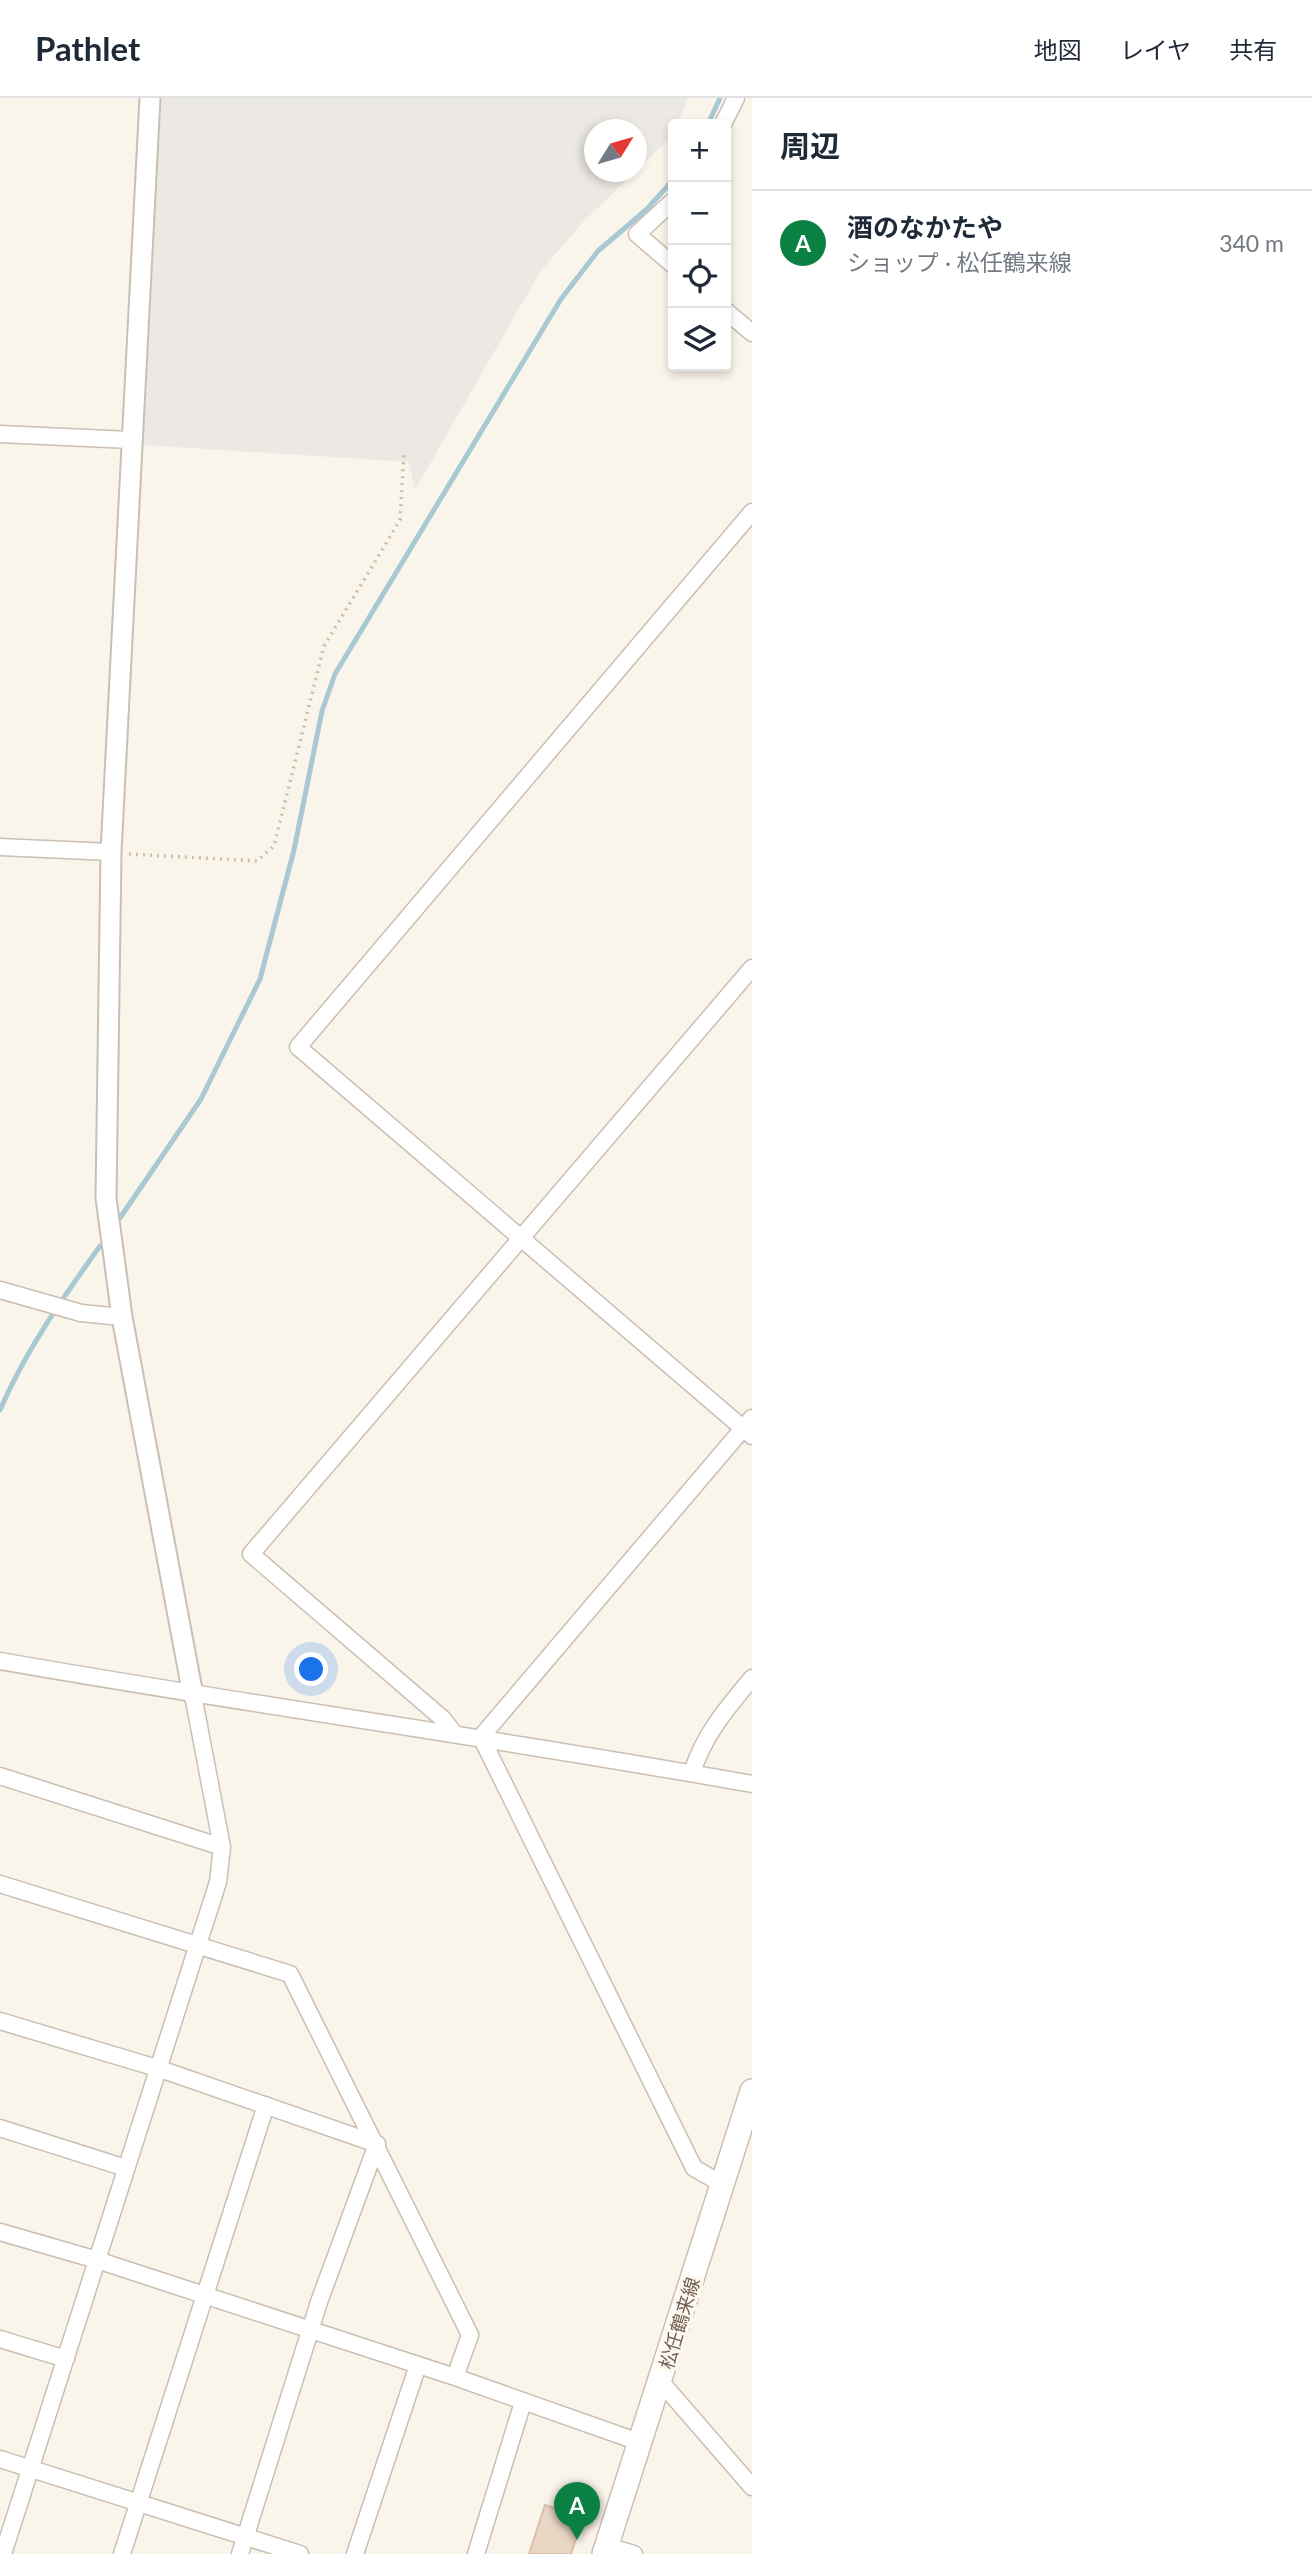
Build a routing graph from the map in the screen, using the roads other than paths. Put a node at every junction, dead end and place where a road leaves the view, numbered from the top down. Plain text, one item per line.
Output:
1 (150, 98) edge
2 (736, 98) edge
3 (726, 119) edge
4 (668, 206) edge
5 (668, 261) edge
6 (731, 315) edge
7 (752, 333) edge
8 (0, 434) edge
9 (130, 440) junction
10 (752, 512) edge
11 (0, 847) edge
12 (111, 852) junction
13 (752, 968) edge
14 (521, 1241) junction
15 (0, 1290) edge
16 (122, 1317) junction
17 (749, 1428) edge
18 (0, 1661) edge
19 (752, 1678) edge
20 (193, 1695) junction
21 (454, 1733) junction
22 (481, 1737) junction
23 (692, 1773) junction
24 (0, 1776) edge
25 (752, 1784) edge
26 (222, 1847) junction
27 (0, 1884) edge
28 (199, 1946) junction
29 (0, 2021) edge
30 (160, 2069) junction
31 (752, 2091) edge
32 (266, 2105) junction
33 (749, 2126) edge
34 (0, 2128) edge
35 (377, 2144) junction
36 (126, 2168) junction
37 (722, 2184) junction
38 (0, 2232) edge
39 (97, 2260) junction
40 (206, 2296) junction
41 (310, 2330) junction
42 (0, 2339) edge
43 (66, 2359) junction
44 (418, 2365) junction
45 (456, 2377) junction
46 (661, 2382) junction
47 (523, 2402) junction
48 (639, 2442) junction
49 (0, 2459) edge
50 (31, 2469) junction
51 (752, 2487) edge
52 (138, 2503) junction
53 (245, 2537) junction
54 (606, 2550) edge
55 (3, 2554) edge
56 (122, 2554) edge
57 (240, 2554) edge
58 (300, 2554) edge
59 (355, 2554) edge
60 (476, 2554) edge
61 (634, 2554) edge

1 - 9 street
2 - 3 street
4 - 5 street
6 - 7 street
8 - 9 street
9 - 12 street
10 - 14 street
11 - 12 street
12 - 16 street
13 - 14 street
14 - 17 street
14 - 21 street
15 - 16 street
16 - 20 street
17 - 22 street
18 - 20 street
19 - 23 street
20 - 21 street
20 - 26 street
21 - 22 street
22 - 23 street
22 - 37 street
23 - 25 street
24 - 26 street
26 - 28 street
27 - 28 street
28 - 30 street
28 - 35 street
29 - 30 street
30 - 32 street
30 - 36 street
31 - 33 main road, 松任鶴来線
32 - 35 street
32 - 40 street
33 - 37 main road, 松任鶴来線
34 - 36 street
35 - 41 street
35 - 45 street
36 - 39 street
37 - 46 main road, 松任鶴来線
38 - 39 street
39 - 40 street
39 - 43 street
40 - 41 street
40 - 52 street
41 - 44 street
41 - 53 street
42 - 43 street
43 - 50 street
44 - 45 street
44 - 59 street
45 - 47 street
46 - 48 main road, 松任鶴来線
46 - 51 street
47 - 48 street
47 - 60 street
48 - 54 main road, 松任鶴来線
49 - 50 street
50 - 52 street
50 - 55 street
52 - 53 street
52 - 56 street
53 - 57 street
53 - 58 street
54 - 61 street

